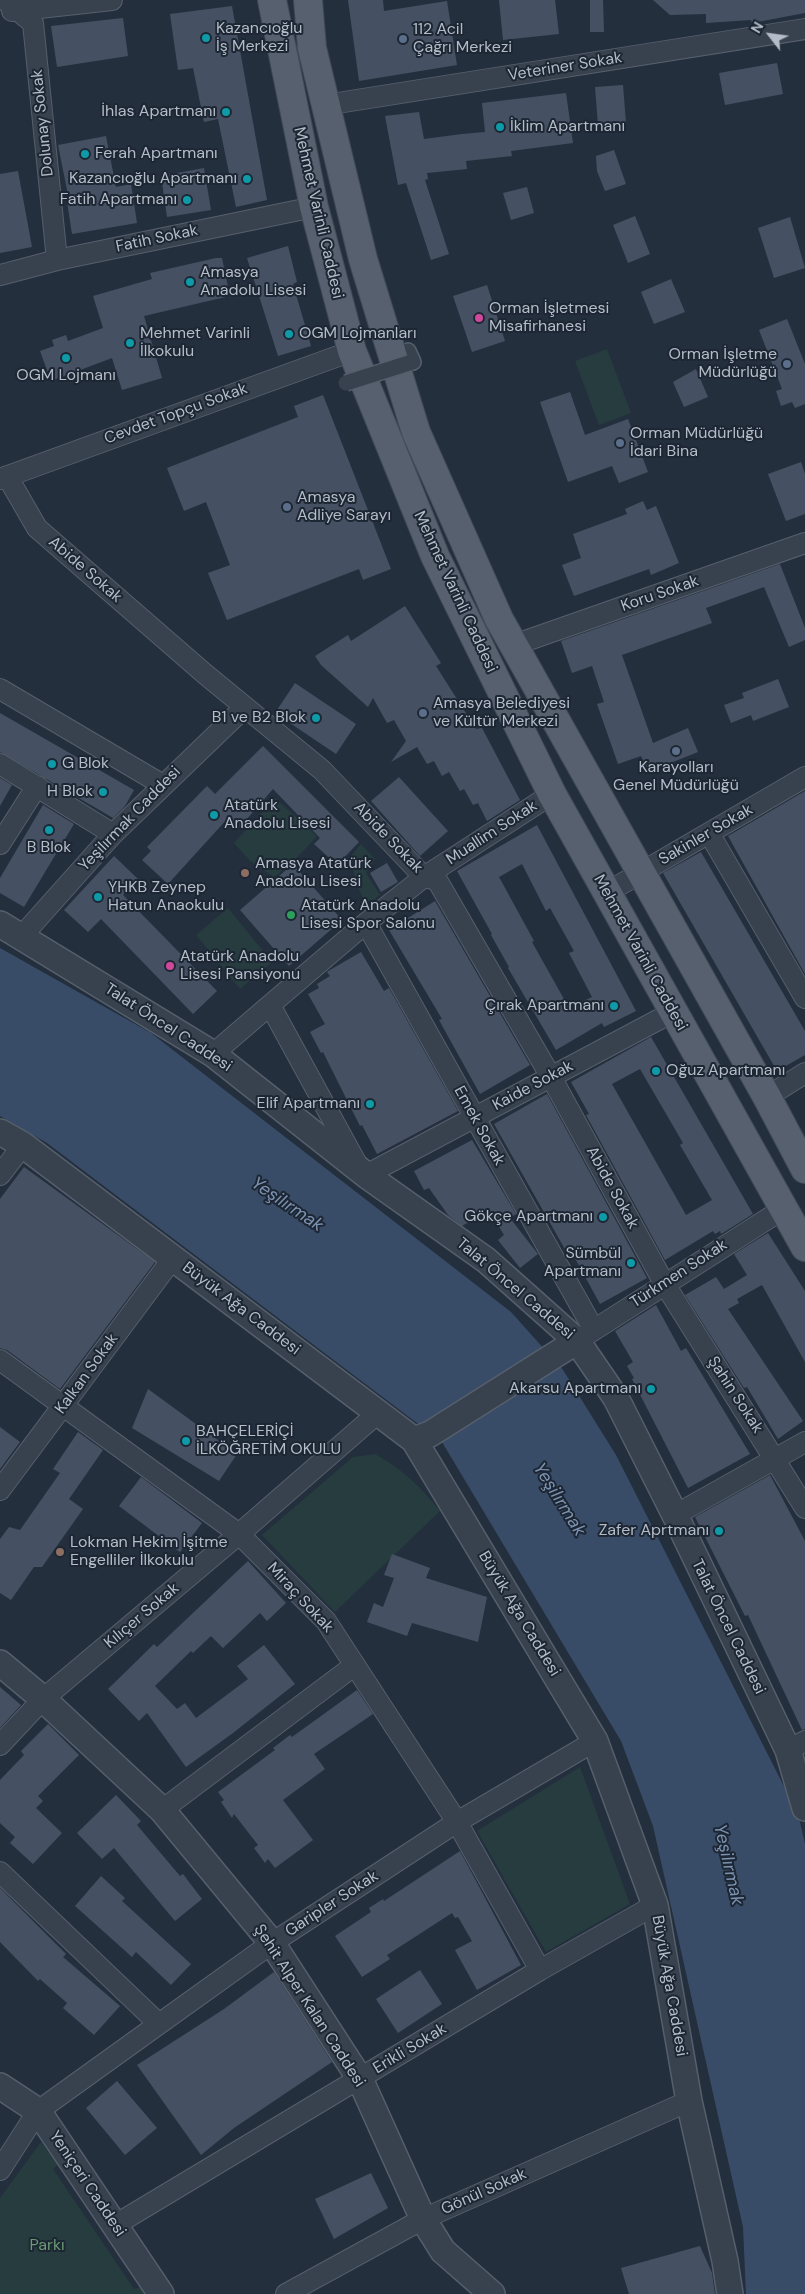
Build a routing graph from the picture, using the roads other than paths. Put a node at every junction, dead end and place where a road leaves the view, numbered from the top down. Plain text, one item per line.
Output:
1 (112, 0) edge
2 (272, 0) edge
3 (308, 0) edge
4 (8, 8) edge
5 (805, 29) edge
6 (325, 105) junction
7 (314, 207) junction
8 (57, 260) junction
9 (0, 275) edge
10 (352, 351) junction
11 (405, 361) junction
12 (346, 383) dead end
13 (3, 477) edge
14 (805, 543) edge
15 (514, 645) junction
16 (0, 689) edge
17 (245, 707) junction
18 (0, 764) edge
19 (805, 777) edge
20 (163, 785) junction
21 (37, 786) junction
22 (552, 794) junction
23 (709, 833) junction
24 (113, 834) junction
25 (0, 844) edge
26 (642, 873) junction
27 (424, 877) junction
28 (606, 893) junction
29 (366, 923) junction
30 (10, 930) edge
31 (805, 998) edge
32 (270, 1005) junction
33 (673, 1012) junction
34 (213, 1054) junction
35 (805, 1073) edge
36 (551, 1077) junction
37 (767, 1097) junction
38 (474, 1118) junction
39 (0, 1132) edge
40 (24, 1145) junction
41 (805, 1169) edge
42 (363, 1173) junction
43 (0, 1174) edge
44 (783, 1209) junction
45 (805, 1247) edge
46 (173, 1258) junction
47 (664, 1283) junction
48 (577, 1341) junction
49 (0, 1360) edge
50 (64, 1406) junction
51 (378, 1413) junction
52 (422, 1437) junction
53 (805, 1442) edge
54 (776, 1458) junction
55 (0, 1490) edge
56 (805, 1508) edge
57 (675, 1515) junction
58 (239, 1534) junction
59 (0, 1663) edge
60 (355, 1665) junction
61 (43, 1699) junction
62 (595, 1741) junction
63 (0, 1745) edge
64 (796, 1746) edge
65 (805, 1808) edge
66 (162, 1810) junction
67 (457, 1822) junction
68 (0, 1872) edge
69 (655, 1905) junction
70 (272, 1943) junction
71 (540, 1970) junction
72 (159, 2024) junction
73 (360, 2079) junction
74 (0, 2086) edge
75 (689, 2101) junction
76 (38, 2111) junction
77 (0, 2170) edge
78 (423, 2219) junction
79 (115, 2225) junction
80 (161, 2294) edge
81 (286, 2294) edge
82 (492, 2294) edge
83 (730, 2294) edge

1 - 4 street
2 - 7 main road, Mehmet Varinli Caddesi
3 - 6 main road, Mehmet Varinli Caddesi
4 - 8 street, Dolunay Sokak
5 - 6 street, Veteriner Sokak
6 - 11 main road, Mehmet Varinli Caddesi
7 - 8 street, Fatih Sokak
7 - 10 main road, Mehmet Varinli Caddesi
8 - 9 street, Fatih Sokak
10 - 13 street, Cevdet Topçu Sokak
10 - 22 main road, Mehmet Varinli Caddesi
11 - 12 street, bridge
11 - 15 main road, Mehmet Varinli Caddesi
13 - 17 street, Abide Sokak
14 - 15 street, Koru Sokak
15 - 26 main road, Mehmet Varinli Caddesi
16 - 20 street
17 - 20 street, Yeşilırmak Caddesi
17 - 27 street, Abide Sokak
18 - 21 street
19 - 23 street, Sakinler Sokak
20 - 24 street, Yeşilırmak Caddesi
21 - 24 street
21 - 25 street
22 - 27 street, Muallim Sokak
22 - 28 main road, Mehmet Varinli Caddesi
23 - 26 street, Sakinler Sokak
23 - 31 street
24 - 30 street, Yeşilırmak Caddesi
26 - 28 street, Sakinler Sokak
26 - 37 main road, Mehmet Varinli Caddesi
27 - 29 street, Muallim Sokak
27 - 36 street, Abide Sokak
28 - 33 main road, Mehmet Varinli Caddesi
29 - 32 street, Muallim Sokak
29 - 38 street, Emek Sokak
30 - 34 street, Talat Öncel Caddesi
32 - 34 street, Muallim Sokak
32 - 42 street
33 - 36 street, Kaide Sokak
33 - 44 main road, Mehmet Varinli Caddesi
34 - 42 street, Talat Öncel Caddesi
35 - 37 street
36 - 38 street, Kaide Sokak
36 - 47 street, Abide Sokak
37 - 41 main road, Mehmet Varinli Caddesi
38 - 42 street, Kaide Sokak
38 - 48 street, Emek Sokak
39 - 40 street, Büyük Ağa Caddesi
40 - 43 street
40 - 46 street, Büyük Ağa Caddesi
42 - 48 street, Talat Öncel Caddesi
44 - 45 main road, Mehmet Varinli Caddesi
44 - 47 street, Türkmen Sokak
46 - 50 street, Kalkan Sokak
46 - 51 street, Büyük Ağa Caddesi
47 - 48 street, Türkmen Sokak
47 - 54 street, Şahin Sokak
48 - 52 street
48 - 57 street, Talat Öncel Caddesi
49 - 50 street, Miraç Sokak
50 - 55 street, Kalkan Sokak
50 - 58 street, Miraç Sokak
51 - 52 street, Büyük Ağa Caddesi
51 - 58 street, Kılıçer Sokak
52 - 62 street, Büyük Ağa Caddesi
53 - 54 street
54 - 56 street, Şahin Sokak
54 - 57 street
57 - 64 street, Talat Öncel Caddesi
58 - 60 street, Miraç Sokak
58 - 61 street, Kılıçer Sokak
59 - 61 street, Şehit Alper Kalan Caddesi
60 - 66 street
60 - 67 street, Miraç Sokak
61 - 63 street, Kılıçer Sokak
61 - 66 street, Şehit Alper Kalan Caddesi
62 - 67 street, Garipler Sokak
62 - 69 street, Büyük Ağa Caddesi
64 - 65 street, Talat Öncel Caddesi
66 - 70 street, Şehit Alper Kalan Caddesi
67 - 70 street, Garipler Sokak
67 - 71 street, Miraç Sokak
68 - 72 street
69 - 71 street, Erikli Sokak
69 - 75 street, Büyük Ağa Caddesi
70 - 72 street, Garipler Sokak
70 - 73 street, Şehit Alper Kalan Caddesi
71 - 73 street, Erikli Sokak
72 - 76 street, Garipler Sokak
73 - 78 street, Şehit Alper Kalan Caddesi
73 - 79 street, Erikli Sokak
74 - 76 street, Yeniçeri Caddesi
75 - 78 street, Gönül Sokak
75 - 83 street, Büyük Ağa Caddesi
76 - 77 street, Garipler Sokak
76 - 79 street, Yeniçeri Caddesi
78 - 81 street, Gönül Sokak
78 - 82 street, Şehit Alper Kalan Caddesi
79 - 80 street, Yeniçeri Caddesi

